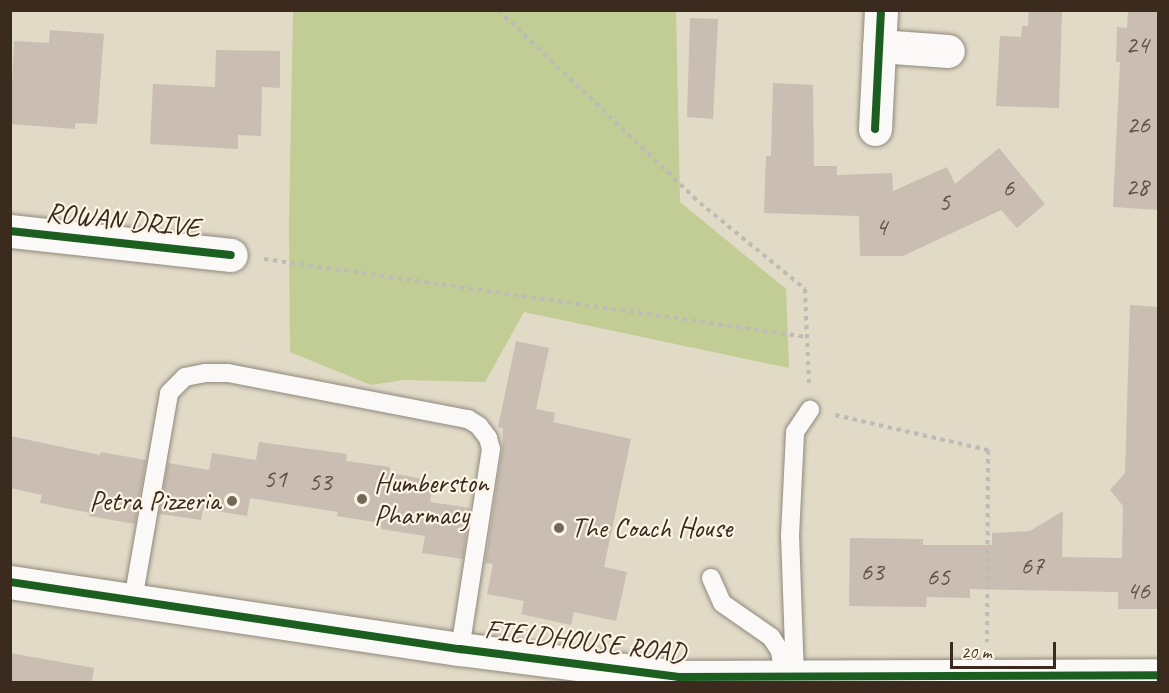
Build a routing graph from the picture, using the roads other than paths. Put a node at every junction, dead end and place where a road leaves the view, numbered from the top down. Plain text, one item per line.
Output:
1 (881, 10) edge
2 (879, 46) junction
3 (948, 51) dead end
4 (875, 129) dead end
5 (10, 231) edge
6 (231, 255) road end
7 (810, 410) road end
8 (711, 578) dead end
9 (10, 582) edge
10 (133, 600) junction
11 (460, 649) junction
12 (562, 672) edge
13 (1158, 675) edge
14 (789, 677) junction

1 - 2 street
2 - 3 street
2 - 4 street
5 - 6 street, ROWAN DRIVE
7 - 14 lane
8 - 14 lane
9 - 10 street, FIELDHOUSE ROAD
10 - 11 street, FIELDHOUSE ROAD
10 - 11 lane
11 - 12 street, FIELDHOUSE ROAD
12 - 14 street, FIELDHOUSE ROAD
13 - 14 street, FIELDHOUSE ROAD

